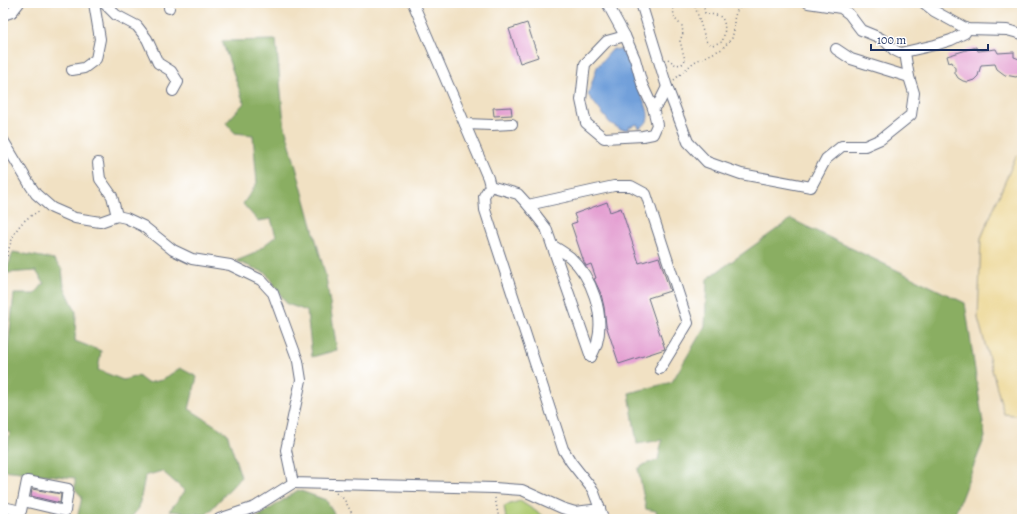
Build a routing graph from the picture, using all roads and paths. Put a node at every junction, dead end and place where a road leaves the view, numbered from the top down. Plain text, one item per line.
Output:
1 (19, 3) edge
2 (94, 3) edge
3 (104, 3) edge
4 (413, 3) edge
5 (607, 3) edge
6 (641, 3) edge
7 (674, 3) edge
8 (694, 3) edge
9 (709, 3) edge
10 (744, 3) edge
11 (808, 3) edge
12 (924, 3) edge
13 (3, 15) edge
14 (967, 29) junction
15 (1022, 34) edge
16 (625, 36) junction
17 (836, 49) dead end
18 (905, 53) junction
19 (667, 58) dead end
20 (72, 70) dead end
21 (909, 77) junction
22 (667, 87) junction
23 (173, 91) dead end
24 (652, 108) junction
25 (465, 124) junction
26 (512, 124) dead end
27 (3, 140) edge
28 (98, 163) dead end
29 (490, 186) junction
30 (528, 205) junction
31 (52, 208) junction
32 (117, 216) junction
33 (552, 245) junction
34 (3, 256) edge
35 (660, 369) dead end
36 (294, 483) junction
37 (323, 484) junction
38 (494, 488) junction
39 (23, 501) junction
40 (3, 507) edge
41 (602, 514) edge
42 (219, 519) edge
43 (355, 519) edge
44 (499, 519) edge

1 - 13 street
2 - 20 street
3 - 23 street
4 - 25 street
5 - 16 street
6 - 22 street
7 - 19 path
8 - 9 path
10 - 22 path
11 - 18 street
12 - 14 street
14 - 15 street
14 - 18 street
16 - 24 street
16 - 24 street
17 - 21 street
18 - 21 street
21 - 22 street
22 - 24 street
25 - 26 street
25 - 29 street
27 - 31 street
28 - 32 street
29 - 30 street
29 - 41 street
30 - 33 street
30 - 35 street
31 - 32 street
31 - 34 path
32 - 36 street
33 - 33 street
36 - 37 street
36 - 42 street
37 - 38 street
37 - 43 path
38 - 41 street
38 - 44 path
39 - 39 street
39 - 40 street

